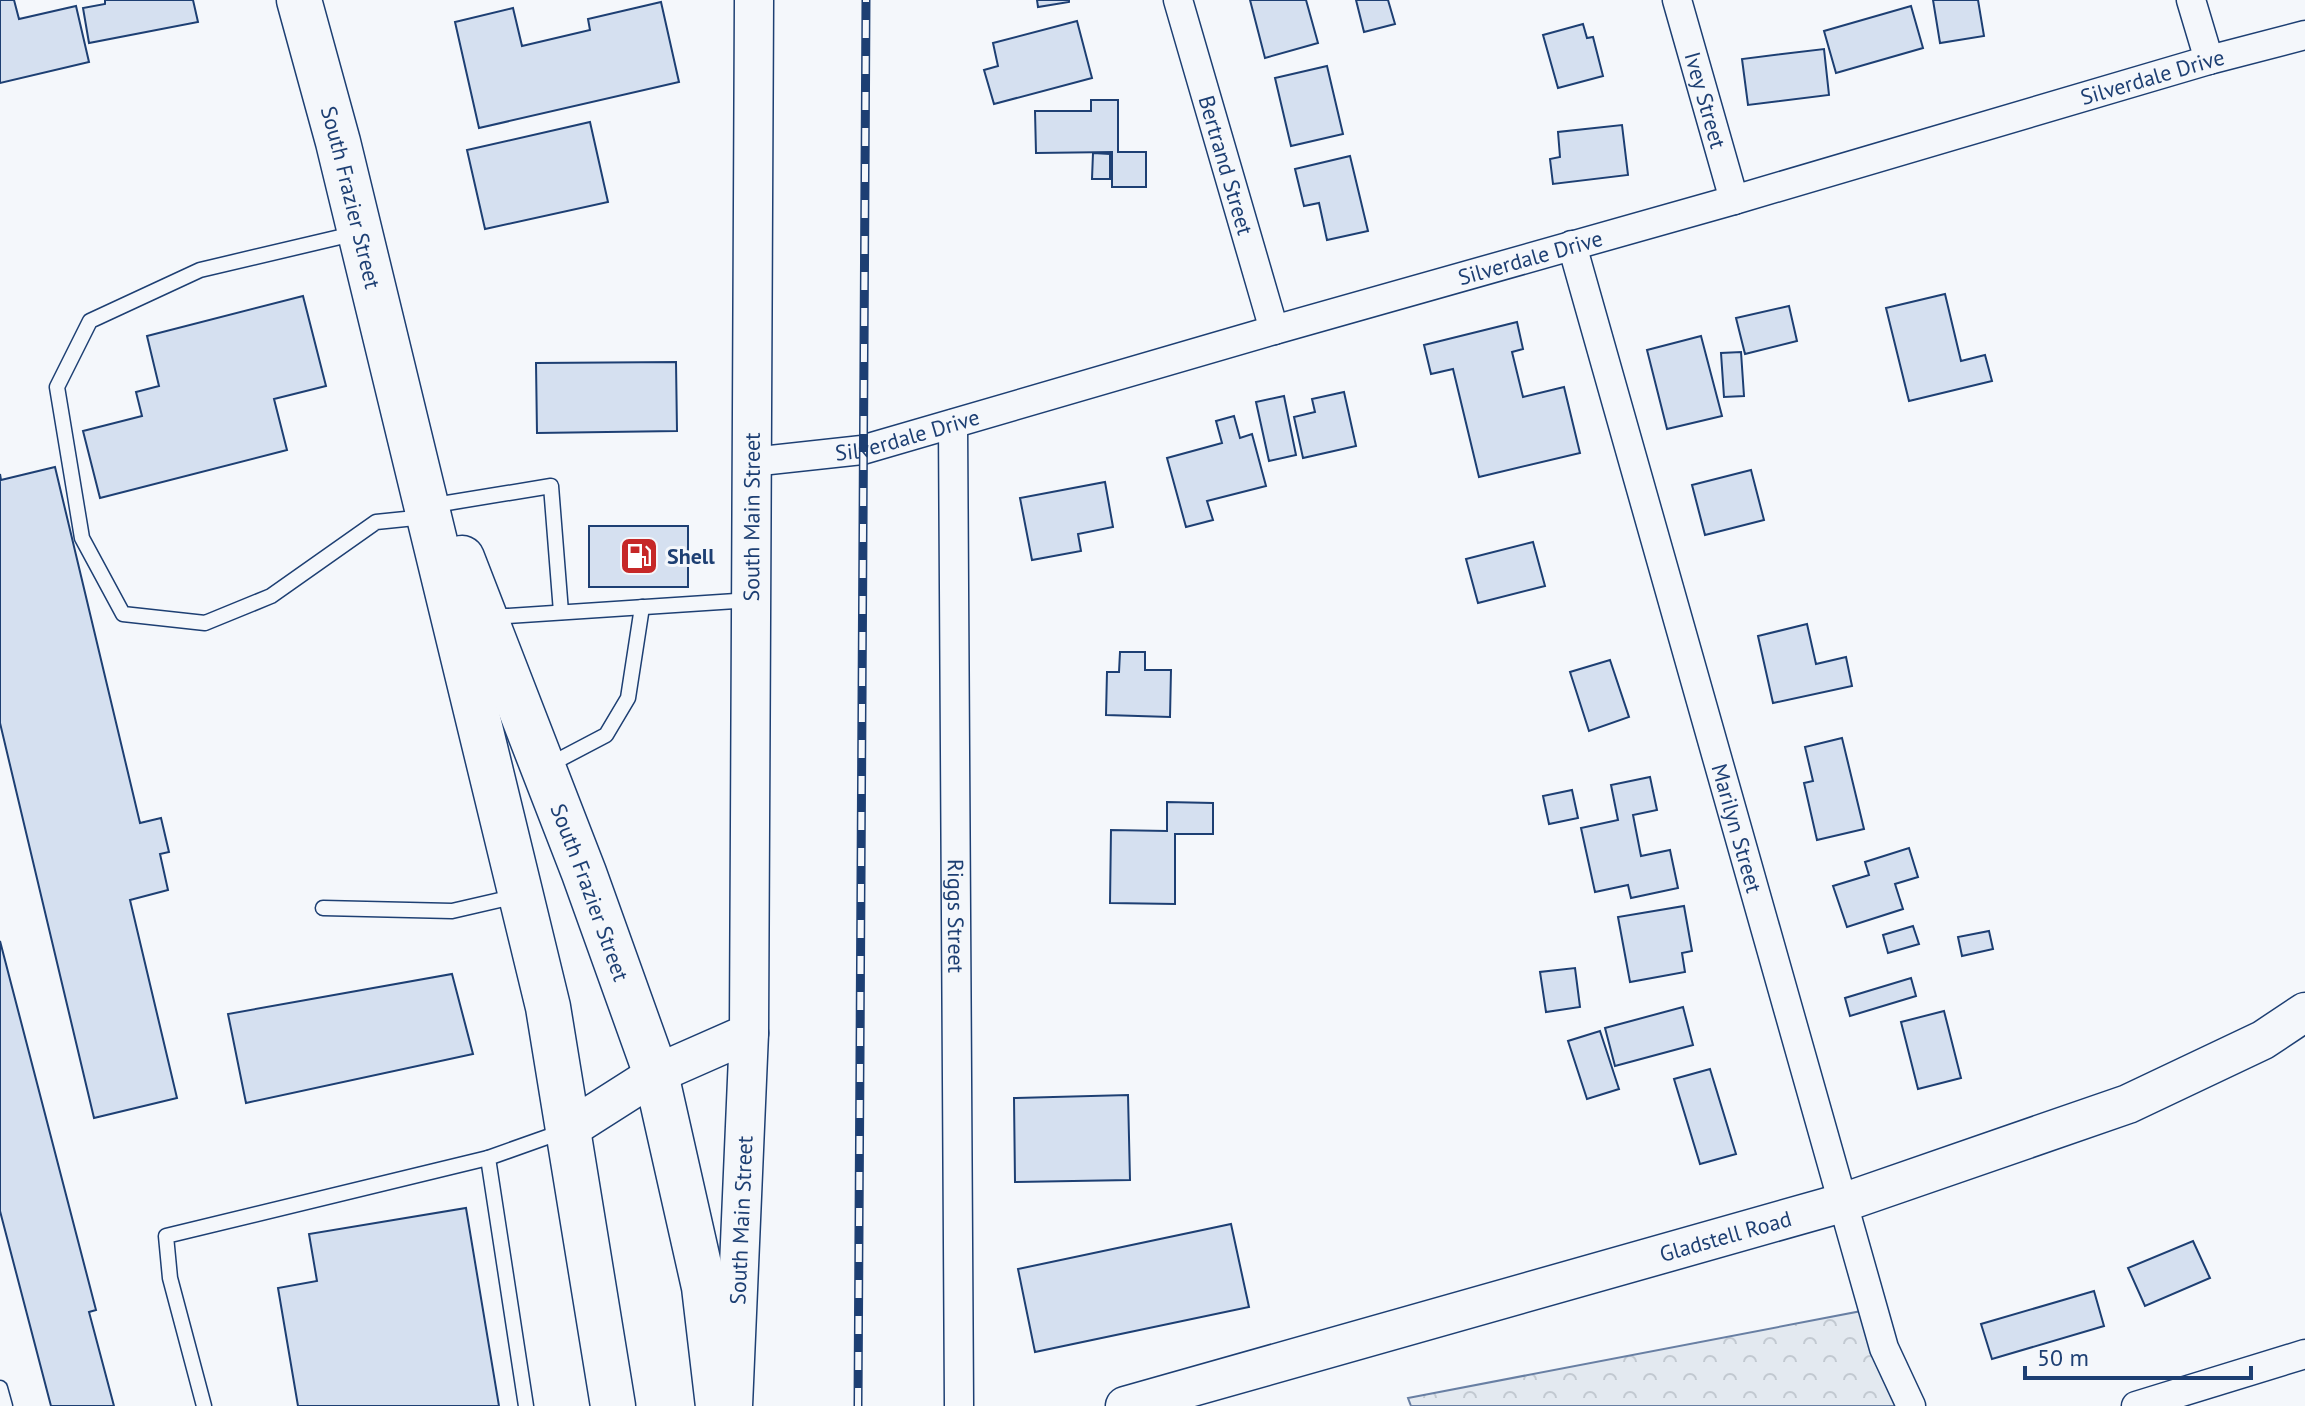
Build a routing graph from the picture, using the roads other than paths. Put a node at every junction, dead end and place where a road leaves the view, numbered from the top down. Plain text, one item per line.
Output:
1 (299, 0) edge
2 (754, 0) edge
3 (1178, 0) edge
4 (1677, 0) edge
5 (2191, 0) edge
6 (2305, 35) edge
7 (2209, 60) junction
8 (1734, 200) junction
9 (360, 232) junction
10 (1572, 245) junction
11 (1274, 330) junction
12 (953, 424) junction
13 (752, 462) junction
14 (439, 512) junction
15 (751, 600) junction
16 (642, 607) junction
17 (561, 612) junction
18 (485, 617) junction
19 (543, 768) junction
20 (521, 895) junction
21 (323, 908) dead end
22 (2305, 1012) edge
23 (749, 1033) junction
24 (656, 1074) junction
25 (568, 1130) junction
26 (488, 1158) junction
27 (1842, 1203) junction
28 (2305, 1354) edge
29 (0, 1388) edge
30 (5, 1406) edge
31 (204, 1406) edge
32 (526, 1406) edge
33 (613, 1406) edge
34 (718, 1406) edge
35 (733, 1406) edge
36 (959, 1406) edge
37 (1125, 1406) edge
38 (1911, 1406) edge
39 (2136, 1406) edge

1 - 9 main road, South Frazier Street
2 - 13 street, South Main Street
3 - 11 street, Bertrand Street
4 - 8 street, Ivey Street
5 - 7 street
6 - 7 street, Silverdale Drive
7 - 8 street, Silverdale Drive
8 - 10 street, Silverdale Drive
9 - 14 main road, South Frazier Street
9 - 14 lane
10 - 11 street, Silverdale Drive
10 - 27 street, Marilyn Street
11 - 12 street, Silverdale Drive
12 - 13 street, Silverdale Drive
12 - 36 street, Riggs Street
13 - 15 street, South Main Street
14 - 17 lane
14 - 18 main road, South Frazier Street
14 - 20 main road, South Frazier Street
15 - 16 lane
15 - 23 street, South Main Street
16 - 17 lane
16 - 19 lane
17 - 18 lane
18 - 19 main road, South Frazier Street
19 - 24 main road, South Frazier Street
20 - 21 lane
20 - 25 main road, South Frazier Street
22 - 27 street, Gladstell Road
23 - 24 street
23 - 35 street, South Main Street
24 - 25 street
24 - 34 main road, South Frazier Street
25 - 26 lane
25 - 33 main road, South Frazier Street
26 - 31 lane
26 - 32 lane
27 - 37 street, Gladstell Road
27 - 38 street, Marilyn Street
28 - 39 street
29 - 30 lane

